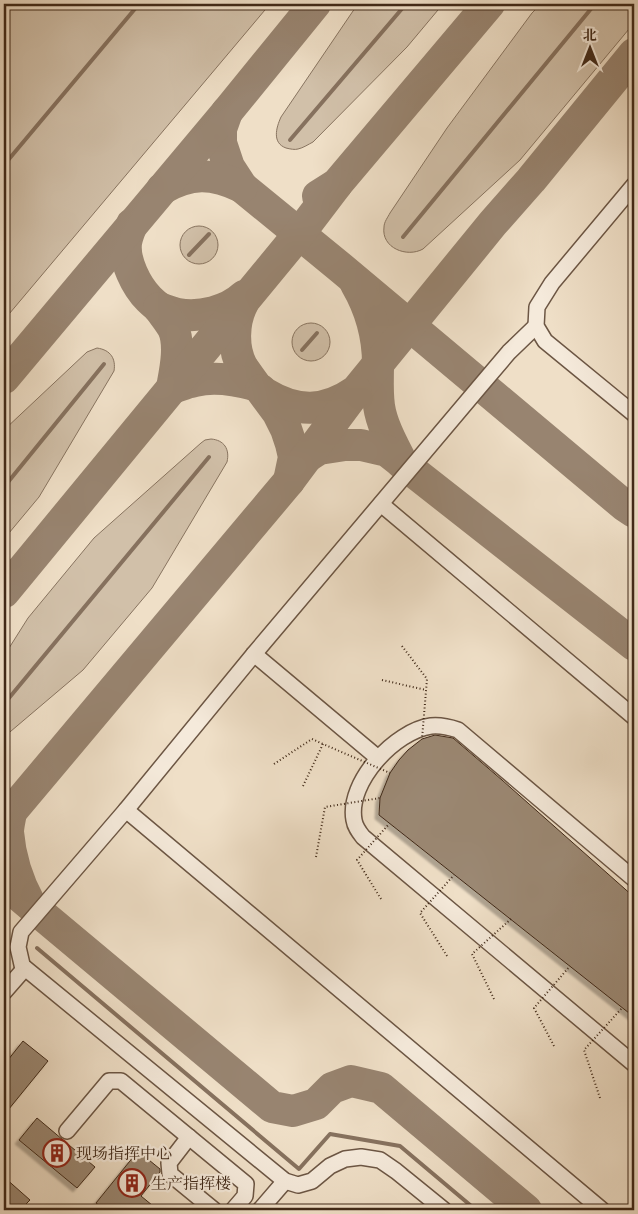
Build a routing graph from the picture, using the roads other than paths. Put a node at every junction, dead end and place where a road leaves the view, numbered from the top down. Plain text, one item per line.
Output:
1 (634, 185) edge
2 (536, 326) junction
3 (634, 414) edge
4 (381, 504) junction
5 (254, 654) junction
6 (634, 717) edge
7 (378, 758) junction
8 (126, 810) junction
9 (634, 879) edge
10 (23, 969) junction
11 (4, 992) edge
12 (634, 1064) edge
13 (67, 1131) dead end
14 (189, 1137) junction
15 (285, 1181) junction
16 (214, 1210) edge
17 (233, 1210) edge
18 (260, 1210) edge
19 (444, 1210) edge
20 (602, 1210) edge

1 - 2 lane
2 - 3 lane
2 - 4 lane
4 - 5 lane
4 - 6 lane
5 - 7 lane
5 - 8 lane
7 - 9 lane
7 - 12 lane
8 - 10 lane
8 - 20 lane
10 - 11 lane
10 - 15 lane
13 - 14 lane
14 - 16 lane
14 - 17 lane
15 - 18 lane
15 - 19 lane

